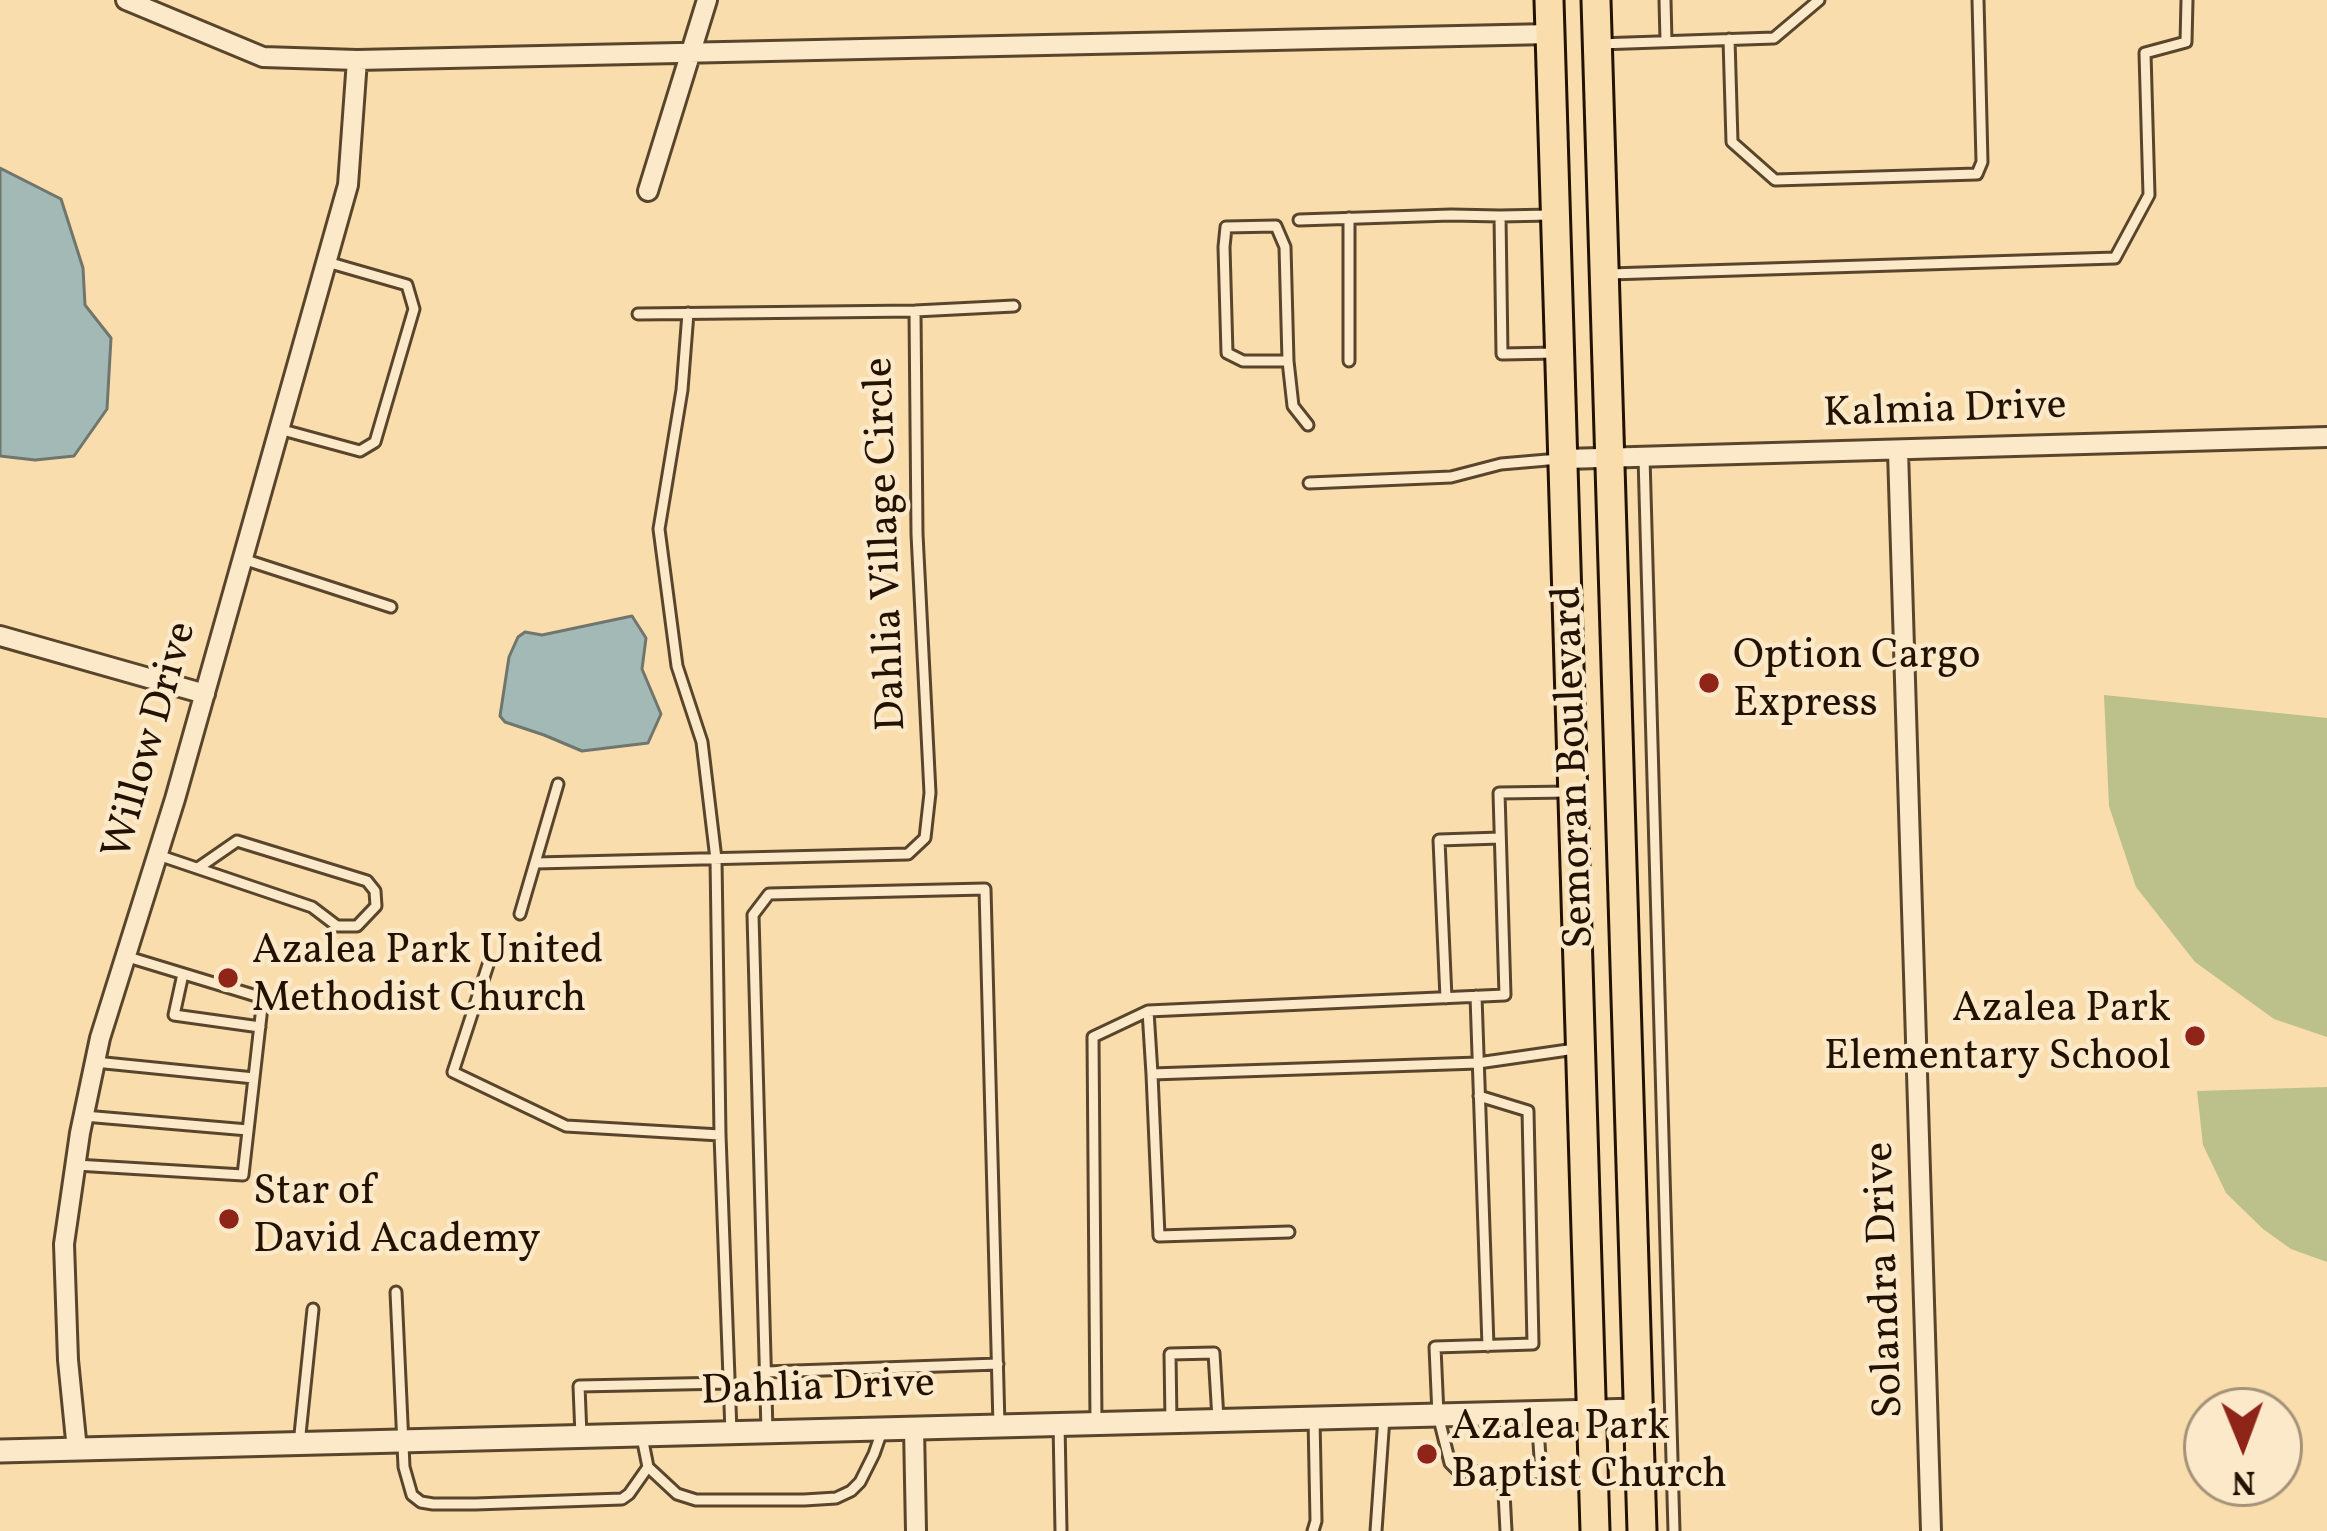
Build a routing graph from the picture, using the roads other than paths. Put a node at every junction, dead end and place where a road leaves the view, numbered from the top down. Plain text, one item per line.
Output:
1 (126, 0) edge
2 (707, 0) edge
3 (1550, 0) edge
4 (1596, 0) edge
5 (1665, 0) edge
6 (1819, 0) edge
7 (1978, 0) edge
8 (2187, 0) edge
9 (1550, 34) junction
10 (1729, 39) junction
11 (1666, 41) junction
12 (1597, 44) junction
13 (690, 54) junction
14 (357, 60) junction
15 (648, 191) dead end
16 (1557, 215) junction
17 (1500, 216) junction
18 (1348, 218) junction
19 (1299, 220) dead end
20 (327, 262) junction
21 (1604, 274) junction
22 (1015, 307) dead end
23 (916, 311) junction
24 (688, 313) junction
25 (638, 314) dead end
26 (1561, 353) junction
27 (1288, 361) junction
28 (1349, 361) dead end
29 (1309, 425) dead end
30 (279, 429) junction
31 (2327, 437) edge
32 (1898, 451) junction
33 (1644, 457) junction
34 (1610, 458) junction
35 (1564, 459) junction
36 (1310, 483) dead end
37 (243, 559) junction
38 (391, 608) dead end
39 (0, 636) edge
40 (205, 694) junction
41 (558, 784) dead end
42 (1574, 791) junction
43 (1501, 838) junction
44 (158, 855) junction
45 (716, 859) junction
46 (536, 863) junction
47 (198, 868) junction
48 (520, 914) dead end
49 (127, 956) junction
50 (488, 964) dead end
51 (183, 974) junction
52 (1476, 996) junction
53 (1446, 998) junction
54 (1148, 1011) junction
55 (260, 1027) junction
56 (1581, 1048) junction
57 (95, 1063) junction
58 (1478, 1064) junction
59 (1152, 1074) junction
60 (254, 1078) junction
61 (1479, 1096) junction
62 (84, 1116) junction
63 (248, 1130) junction
64 (720, 1135) junction
65 (76, 1165) junction
66 (1289, 1232) dead end
67 (396, 1292) dead end
68 (314, 1309) dead end
69 (1487, 1346) junction
70 (998, 1364) junction
71 (766, 1372) junction
72 (730, 1383) junction
73 (1638, 1410) junction
74 (1591, 1412) junction
75 (1537, 1413) junction
76 (1438, 1415) junction
77 (1384, 1416) junction
78 (1314, 1418) junction
79 (1218, 1419) junction
80 (1171, 1420) junction
81 (1096, 1422) junction
82 (1059, 1423) junction
83 (999, 1425) junction
84 (883, 1428) junction
85 (914, 1428) junction
86 (731, 1432) junction
87 (767, 1432) junction
88 (641, 1435) junction
89 (581, 1436) junction
90 (401, 1441) junction
91 (299, 1444) junction
92 (76, 1450) junction
93 (0, 1451) edge
94 (648, 1467) junction
95 (1593, 1471) junction
96 (1504, 1473) junction
97 (1541, 1473) junction
98 (916, 1531) edge
99 (1061, 1531) edge
100 (1313, 1531) edge
101 (1376, 1531) edge
102 (1506, 1531) edge
103 (1595, 1531) edge
104 (1642, 1531) edge
105 (1674, 1531) edge
106 (1931, 1531) edge

1 - 14 street
2 - 13 street
3 - 9 main road, Semoran Boulevard
4 - 12 main road, Semoran Boulevard
5 - 11 lane
6 - 10 lane
7 - 10 lane
8 - 21 lane
9 - 13 street
9 - 16 main road, Semoran Boulevard
10 - 11 lane
11 - 12 lane
12 - 21 main road, Semoran Boulevard
13 - 14 street
13 - 15 street
14 - 20 street, Willow Drive
16 - 17 lane
16 - 26 main road, Semoran Boulevard
17 - 18 lane
17 - 26 lane
18 - 19 lane
18 - 28 lane
20 - 30 street, Willow Drive
20 - 30 lane
21 - 34 main road, Semoran Boulevard
22 - 23 lane
23 - 24 lane, Dahlia Village Circle
23 - 45 lane, Dahlia Village Circle
24 - 25 lane, Dahlia Village Circle
24 - 45 lane
26 - 35 main road, Semoran Boulevard
27 - 27 lane
27 - 29 lane
30 - 37 street, Willow Drive
31 - 32 street, Kalmia Drive
32 - 33 street, Kalmia Drive
32 - 106 street, Solandra Drive
33 - 34 street, Kalmia Drive
33 - 105 lane
34 - 35 street, Kalmia Drive
34 - 73 main road, Semoran Boulevard
35 - 36 lane
35 - 42 main road, Semoran Boulevard
37 - 38 lane
37 - 40 street, Willow Drive
39 - 40 street
40 - 44 street, Willow Drive
41 - 46 lane
42 - 43 lane
42 - 56 main road, Semoran Boulevard
43 - 52 lane
43 - 53 lane
44 - 47 lane
44 - 49 street, Willow Drive
45 - 46 lane, Dahlia Village Circle
45 - 64 lane
46 - 48 lane
47 - 47 lane
49 - 51 lane
49 - 57 street, Willow Drive
50 - 64 lane
51 - 55 lane
51 - 55 lane
52 - 53 lane
52 - 58 lane
53 - 54 lane
54 - 59 lane
54 - 81 lane
55 - 60 lane
56 - 58 lane
56 - 74 main road, Semoran Boulevard
57 - 60 lane
57 - 62 street, Willow Drive
58 - 59 lane
58 - 61 lane
59 - 66 lane
60 - 63 lane
61 - 69 lane
61 - 69 lane
62 - 63 lane
62 - 65 street, Willow Drive
63 - 65 lane
64 - 72 lane
65 - 92 street, Willow Drive
67 - 90 lane
68 - 91 lane
69 - 76 lane
70 - 71 lane
70 - 71 lane
70 - 83 lane
71 - 87 lane
72 - 86 lane
72 - 89 lane
73 - 74 street, Dahlia Drive
73 - 104 main road, Semoran Boulevard
74 - 75 street, Dahlia Drive
74 - 95 main road, Semoran Boulevard
75 - 76 street, Dahlia Drive
75 - 97 lane
76 - 77 street, Dahlia Drive
76 - 96 lane
77 - 78 street, Dahlia Drive
77 - 101 lane
78 - 79 street, Dahlia Drive
78 - 100 lane
79 - 80 street, Dahlia Drive
79 - 80 lane
80 - 81 street, Dahlia Drive
81 - 82 street, Dahlia Drive
82 - 83 street, Dahlia Drive
82 - 99 lane
83 - 85 street, Dahlia Drive
84 - 85 street, Dahlia Drive
84 - 87 street, Dahlia Drive
84 - 94 lane
85 - 98 street
86 - 87 street, Dahlia Drive
86 - 88 street, Dahlia Drive
88 - 89 street, Dahlia Drive
88 - 94 lane
89 - 90 street, Dahlia Drive
90 - 91 street, Dahlia Drive
90 - 94 lane
91 - 92 street, Dahlia Drive
92 - 93 street, Dahlia Drive
95 - 97 lane
95 - 103 main road, Semoran Boulevard
96 - 97 lane
96 - 102 lane

